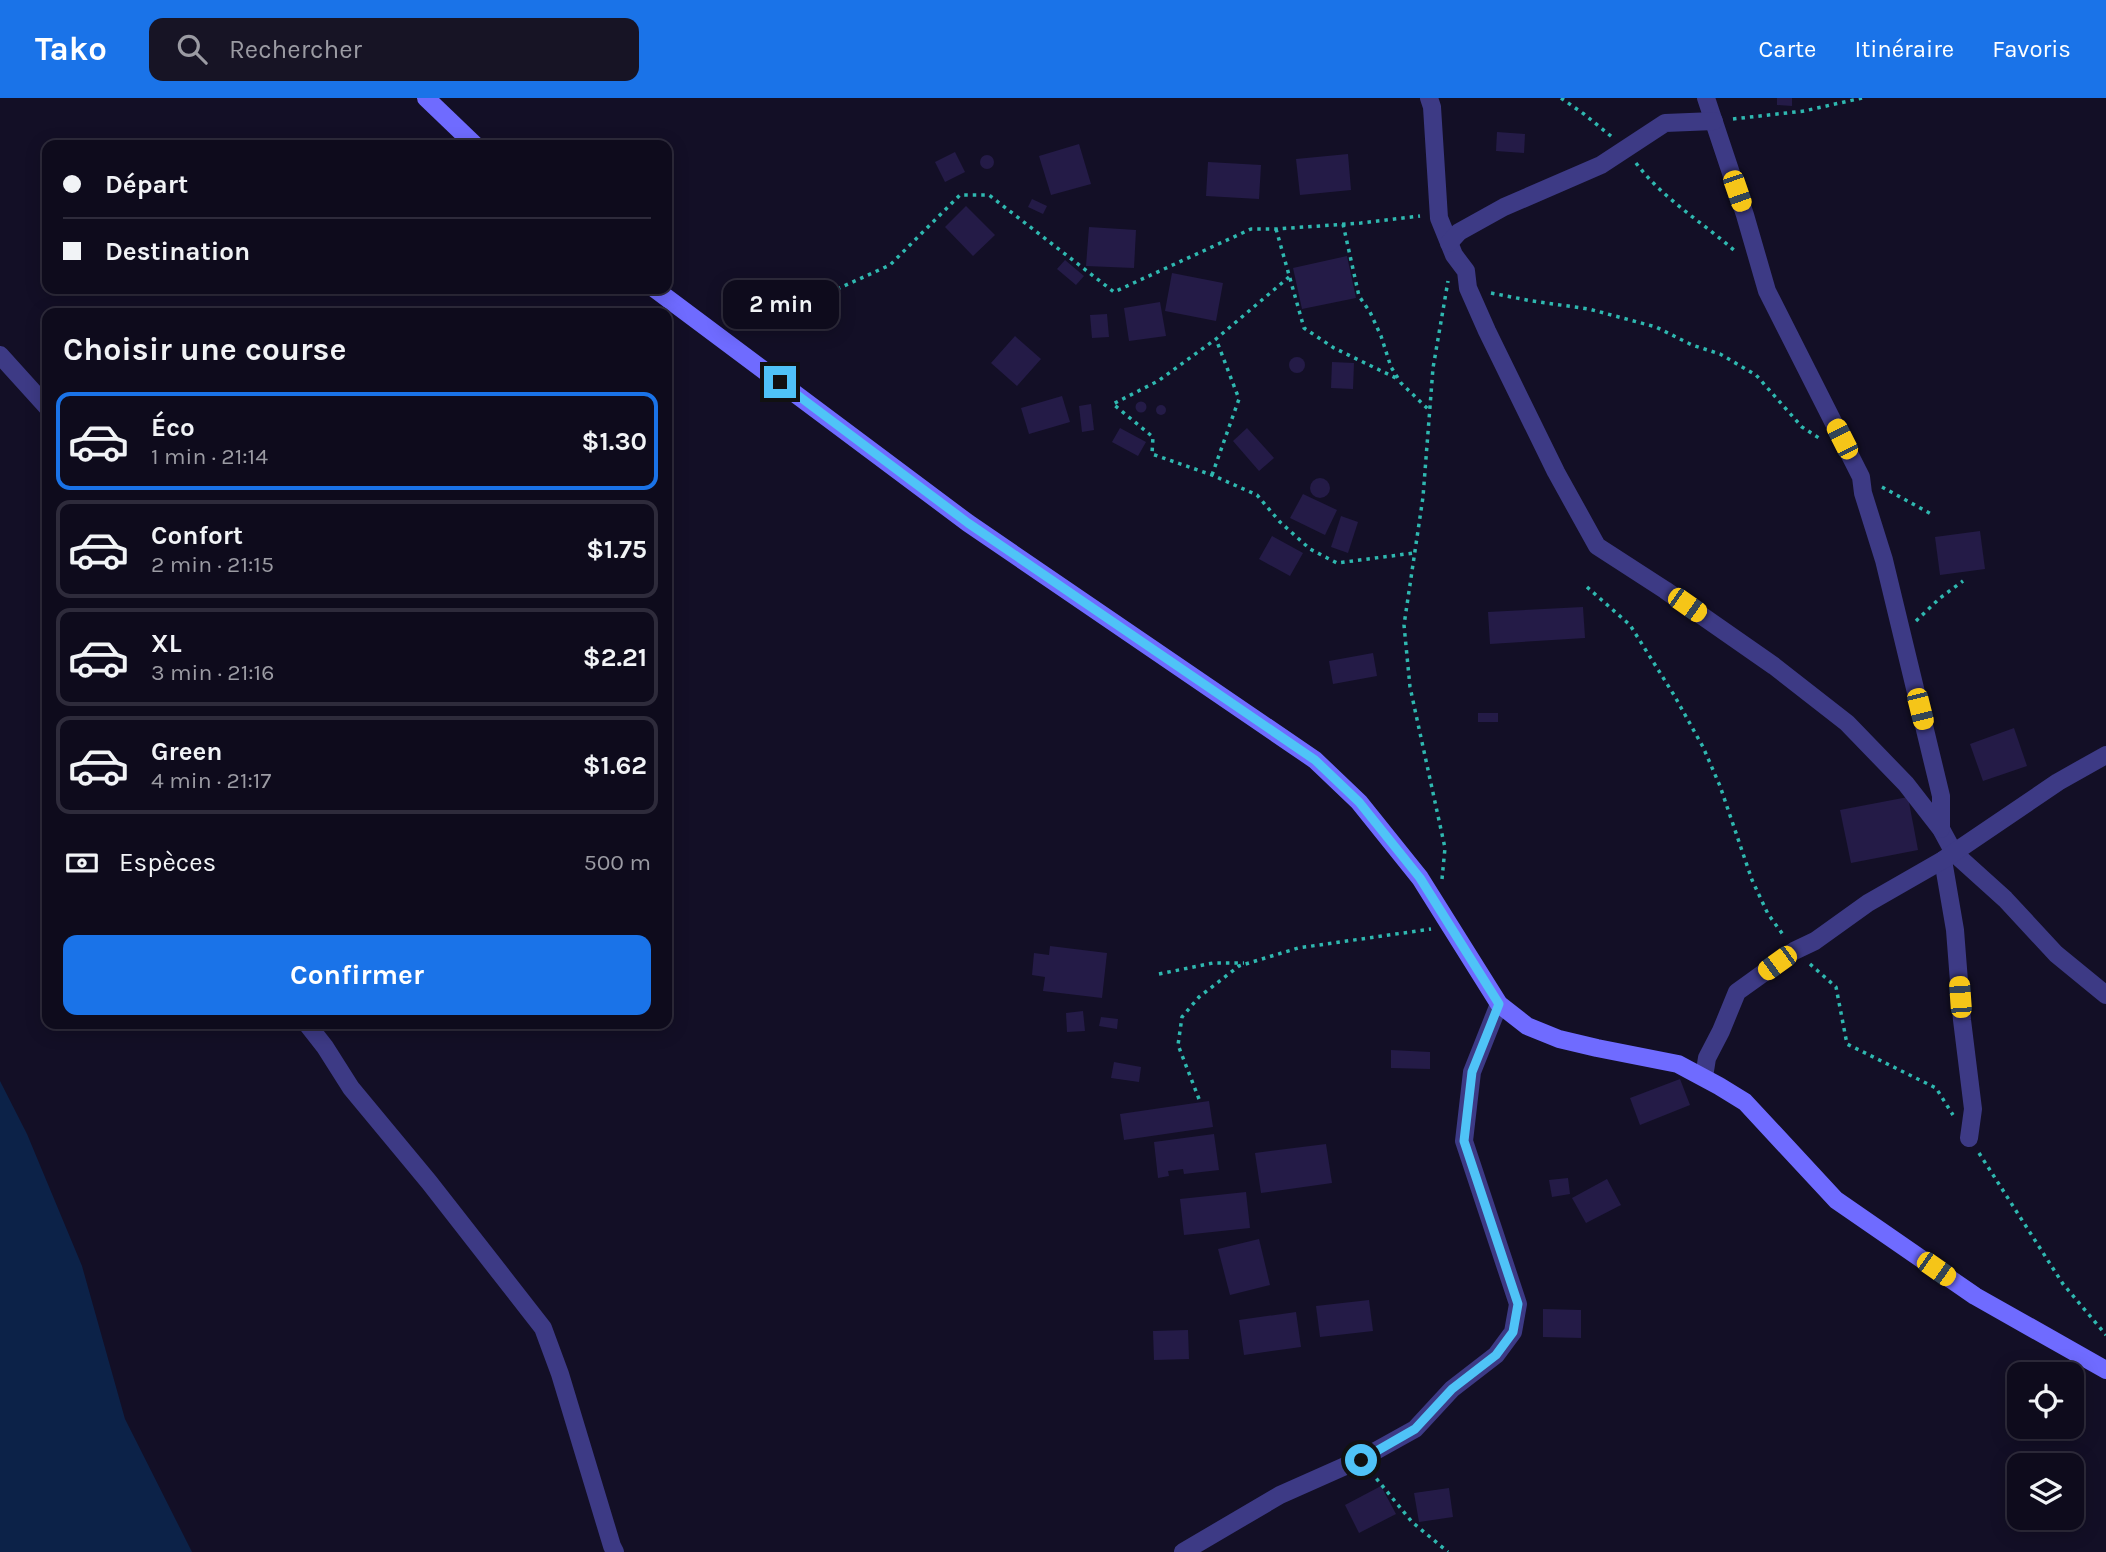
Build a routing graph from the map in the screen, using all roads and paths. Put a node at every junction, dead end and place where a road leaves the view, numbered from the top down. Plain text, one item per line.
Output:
1 (426, 98) edge
2 (1429, 98) edge
3 (1561, 98) edge
4 (1706, 98) edge
5 (1862, 98) edge
6 (1714, 121) junction
7 (470, 140) edge
8 (1625, 150) junction
9 (1439, 219) junction
10 (1343, 224) junction
11 (1276, 229) junction
12 (1452, 249) junction
13 (1737, 253) dead end
14 (1289, 277) junction
15 (1468, 288) junction
16 (662, 294) edge
17 (696, 319) junction
18 (1216, 338) junction
19 (0, 355) edge
20 (1398, 379) junction
21 (42, 401) edge
22 (1430, 411) junction
23 (1822, 440) dead end
24 (1212, 475) junction
25 (1861, 477) junction
26 (1933, 515) dead end
27 (1414, 553) junction
28 (1963, 581) dead end
29 (1587, 587) dead end
30 (1905, 644) junction
31 (2106, 755) edge
32 (1941, 829) junction
33 (1949, 856) junction
34 (1439, 908) junction
35 (1450, 926) junction
36 (1794, 951) junction
37 (1249, 963) junction
38 (1158, 974) dead end
39 (2106, 995) edge
40 (1499, 1004) junction
41 (311, 1029) edge
42 (1704, 1077) junction
43 (1199, 1099) dead end
44 (1969, 1138) junction
45 (2106, 1335) edge
46 (2106, 1370) edge
47 (1361, 1460) junction
48 (615, 1552) edge
49 (1183, 1552) edge
50 (1448, 1552) edge

1 - 7 street
2 - 9 street
3 - 8 path
4 - 6 street
5 - 6 path
6 - 8 street
6 - 25 street
8 - 12 street
8 - 13 path
9 - 10 path
9 - 12 street
10 - 11 path
10 - 20 path
11 - 14 path
11 - 17 path
12 - 15 street
12 - 22 path
14 - 18 path
14 - 20 path
15 - 23 path
15 - 32 street
16 - 17 street
17 - 34 street
18 - 24 path
18 - 24 path
19 - 21 street
20 - 22 path
22 - 27 path
24 - 27 path
25 - 26 path
25 - 30 street
27 - 34 path
28 - 30 path
29 - 36 path
30 - 32 street
31 - 33 street
32 - 33 street
33 - 36 street
33 - 39 street
33 - 44 street
34 - 35 street
35 - 37 path
35 - 40 street
36 - 42 street
36 - 44 path
37 - 38 path
37 - 43 path
40 - 42 street
40 - 47 street
41 - 48 street
42 - 46 street
44 - 45 path
47 - 49 street
47 - 50 path

